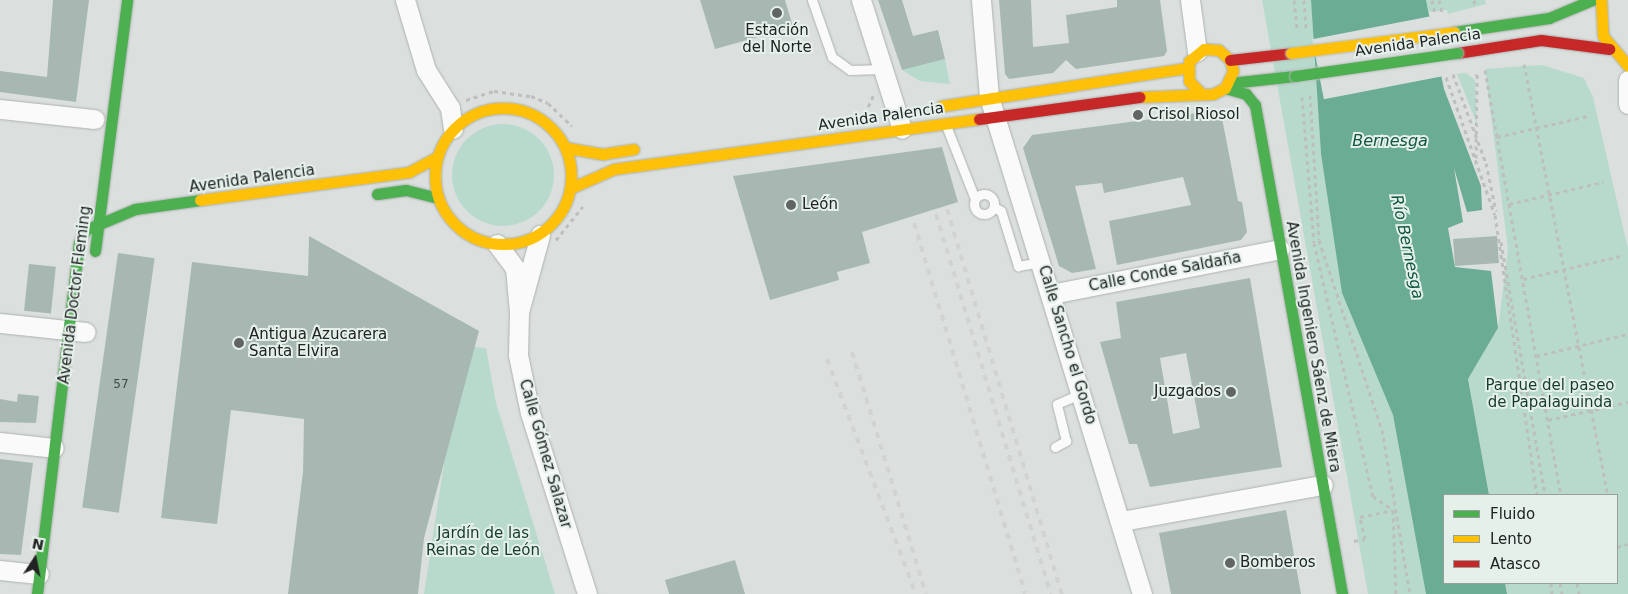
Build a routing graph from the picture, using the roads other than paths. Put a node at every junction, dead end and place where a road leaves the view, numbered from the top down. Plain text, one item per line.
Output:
1 (127, 0) edge
2 (405, 0) edge
3 (812, 0) edge
4 (861, 0) edge
5 (981, 0) edge
6 (1190, 0) edge
7 (1592, 0) edge
8 (1602, 0) edge
9 (1609, 49) junction
10 (1197, 52) junction
11 (1230, 60) junction
12 (1628, 66) edge
13 (1187, 68) junction
14 (882, 69) junction
15 (1274, 78) junction
16 (1628, 80) edge
17 (1227, 85) junction
18 (1199, 91) junction
19 (989, 97) junction
20 (1255, 104) junction
21 (1628, 104) edge
22 (931, 108) dead end
23 (0, 109) edge
24 (879, 116) dead end
25 (996, 116) junction
26 (95, 118) dead end
27 (905, 118) junction
28 (944, 123) junction
29 (453, 129) junction
30 (568, 148) junction
31 (649, 148) dead end
32 (437, 157) junction
33 (104, 186) junction
34 (571, 188) junction
35 (367, 195) dead end
36 (438, 198) junction
37 (975, 199) junction
38 (994, 208) junction
39 (135, 209) junction
40 (82, 214) dead end
41 (99, 221) junction
42 (117, 231) dead end
43 (79, 243) junction
44 (539, 243) junction
45 (497, 244) junction
46 (1280, 249) junction
47 (95, 251) junction
48 (1041, 262) junction
49 (94, 267) dead end
50 (1051, 294) junction
51 (518, 312) junction
52 (0, 323) edge
53 (81, 333) junction
54 (1082, 392) junction
55 (0, 442) edge
56 (1055, 447) dead end
57 (54, 448) junction
58 (1323, 485) junction
59 (1122, 521) junction
60 (0, 570) edge
61 (39, 574) junction
62 (37, 594) edge
63 (587, 594) edge
64 (1142, 594) edge
65 (1342, 594) edge

1 - 33 main road, Avenida Doctor Fleming
2 - 29 street
3 - 14 lane
4 - 14 street
5 - 19 street, Calle Sancho el Gordo
6 - 10 street
7 - 11 main road, Avenida Palencia, bridge
8 - 9 main road
9 - 12 main road
9 - 15 main road, Avenida Palencia, bridge
10 - 11 main road
10 - 13 main road
11 - 17 main road
13 - 18 main road
13 - 19 main road
14 - 27 street
15 - 17 main road, Avenida Palencia
15 - 20 main road
16 - 21 street
17 - 18 main road, Avenida Palencia
17 - 20 main road
18 - 25 main road, Avenida Palencia
19 - 22 main road
19 - 25 street, Calle Sancho el Gordo
20 - 46 main road, Avenida Ingeniero Sáenz de Miera
23 - 26 street
24 - 27 main road, Avenida Palencia
25 - 28 main road, Avenida Palencia
25 - 48 street, Calle Sancho el Gordo
27 - 28 main road, Avenida Palencia
27 - 34 main road, Avenida Palencia
28 - 37 lane
29 - 30 main road
29 - 32 main road
30 - 31 main road
30 - 34 main road
32 - 36 main road
32 - 39 main road, Avenida Palencia
33 - 39 main road
33 - 41 main road, Avenida Doctor Fleming
34 - 44 main road
35 - 36 main road
36 - 45 main road
37 - 38 lane
37 - 38 lane
38 - 48 lane
39 - 41 main road, Avenida Palencia
40 - 43 main road, Avenida Doctor Fleming
41 - 43 main road, Avenida Palencia
41 - 47 main road, Avenida Doctor Fleming
42 - 47 main road
43 - 53 main road, Avenida Doctor Fleming
44 - 45 main road
44 - 51 street, Calle Gómez Salazar
45 - 51 street, Calle Gómez Salazar
46 - 50 street, Calle Conde Saldaña
46 - 58 main road, Avenida Ingeniero Sáenz de Miera
47 - 49 main road, Avenida Doctor Fleming
48 - 50 street, Calle Sancho el Gordo
50 - 54 street, Calle Sancho el Gordo
51 - 63 street, Calle Gómez Salazar
52 - 53 street
53 - 57 main road, Avenida Doctor Fleming
54 - 56 lane
54 - 59 street, Calle Sancho el Gordo
55 - 57 street
57 - 61 main road, Avenida Doctor Fleming
58 - 59 street
58 - 65 main road, Avenida Ingeniero Sáenz de Miera
59 - 64 street, Calle Sancho el Gordo
60 - 61 street
61 - 62 main road, Avenida Doctor Fleming

